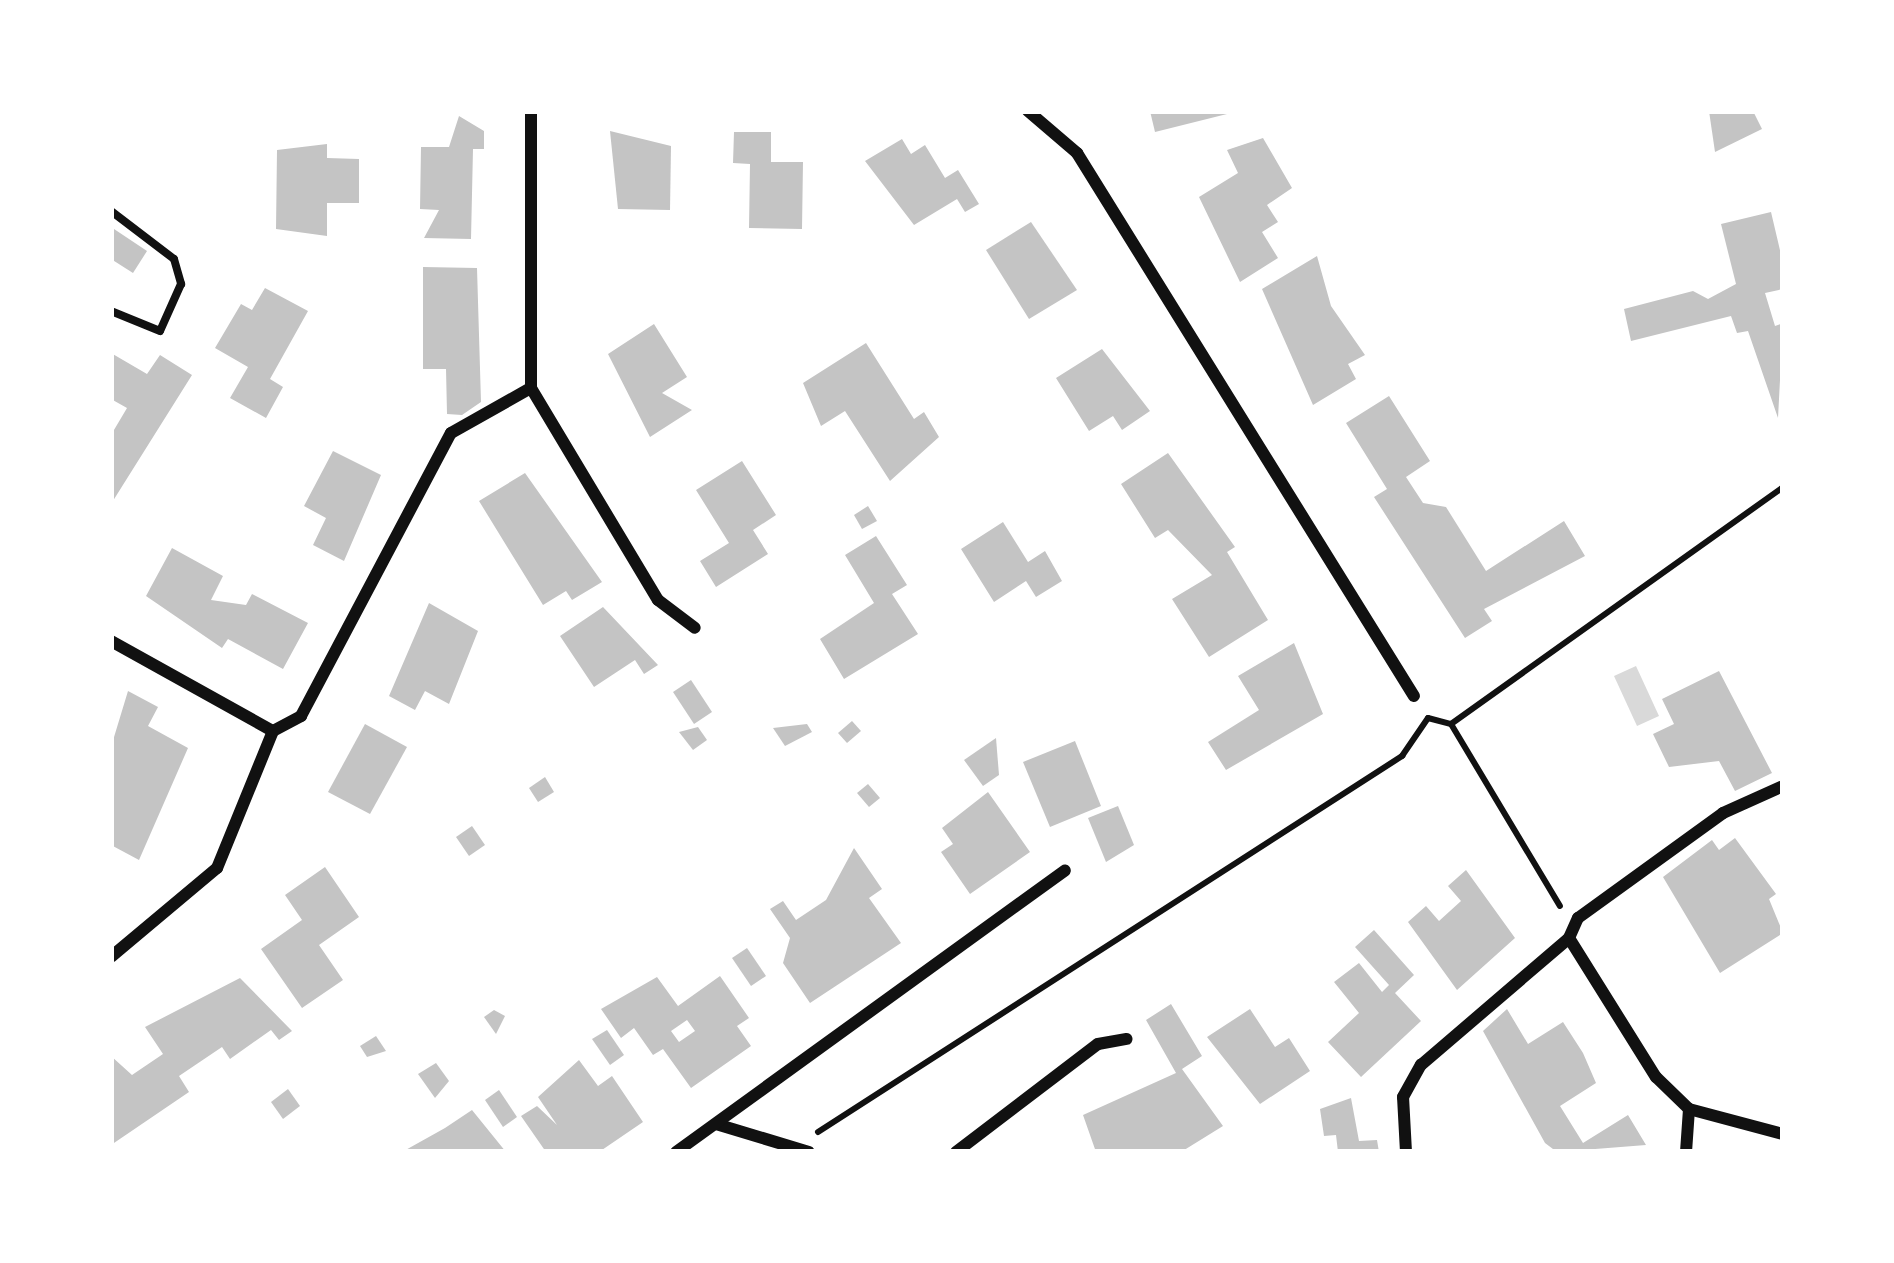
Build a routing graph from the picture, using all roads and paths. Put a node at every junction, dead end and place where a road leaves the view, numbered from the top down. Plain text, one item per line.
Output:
1 (531, 111) edge
2 (1028, 111) edge
3 (111, 211) edge
4 (111, 311) edge
5 (531, 388) junction
6 (1783, 487) edge
7 (695, 628) dead end
8 (111, 641) edge
9 (1414, 695) dead end
10 (1450, 724) junction
11 (273, 730) junction
12 (1783, 786) edge
13 (1065, 870) dead end
14 (1570, 938) junction
15 (111, 957) edge
16 (1127, 1039) dead end
17 (1689, 1108) junction
18 (716, 1124) junction
19 (1783, 1134) edge
20 (786, 1144) junction
21 (676, 1152) edge
22 (809, 1152) edge
23 (956, 1152) edge
24 (1406, 1152) edge
25 (1686, 1152) edge

1 - 5 street
2 - 9 street
3 - 4 lane
5 - 7 street
5 - 11 street
6 - 10 path
8 - 11 street
10 - 14 path
10 - 20 path
11 - 15 street
12 - 14 street
13 - 18 street
14 - 17 street
14 - 24 street
16 - 23 street
17 - 19 street
17 - 25 street
18 - 20 street
18 - 21 street
20 - 22 street

